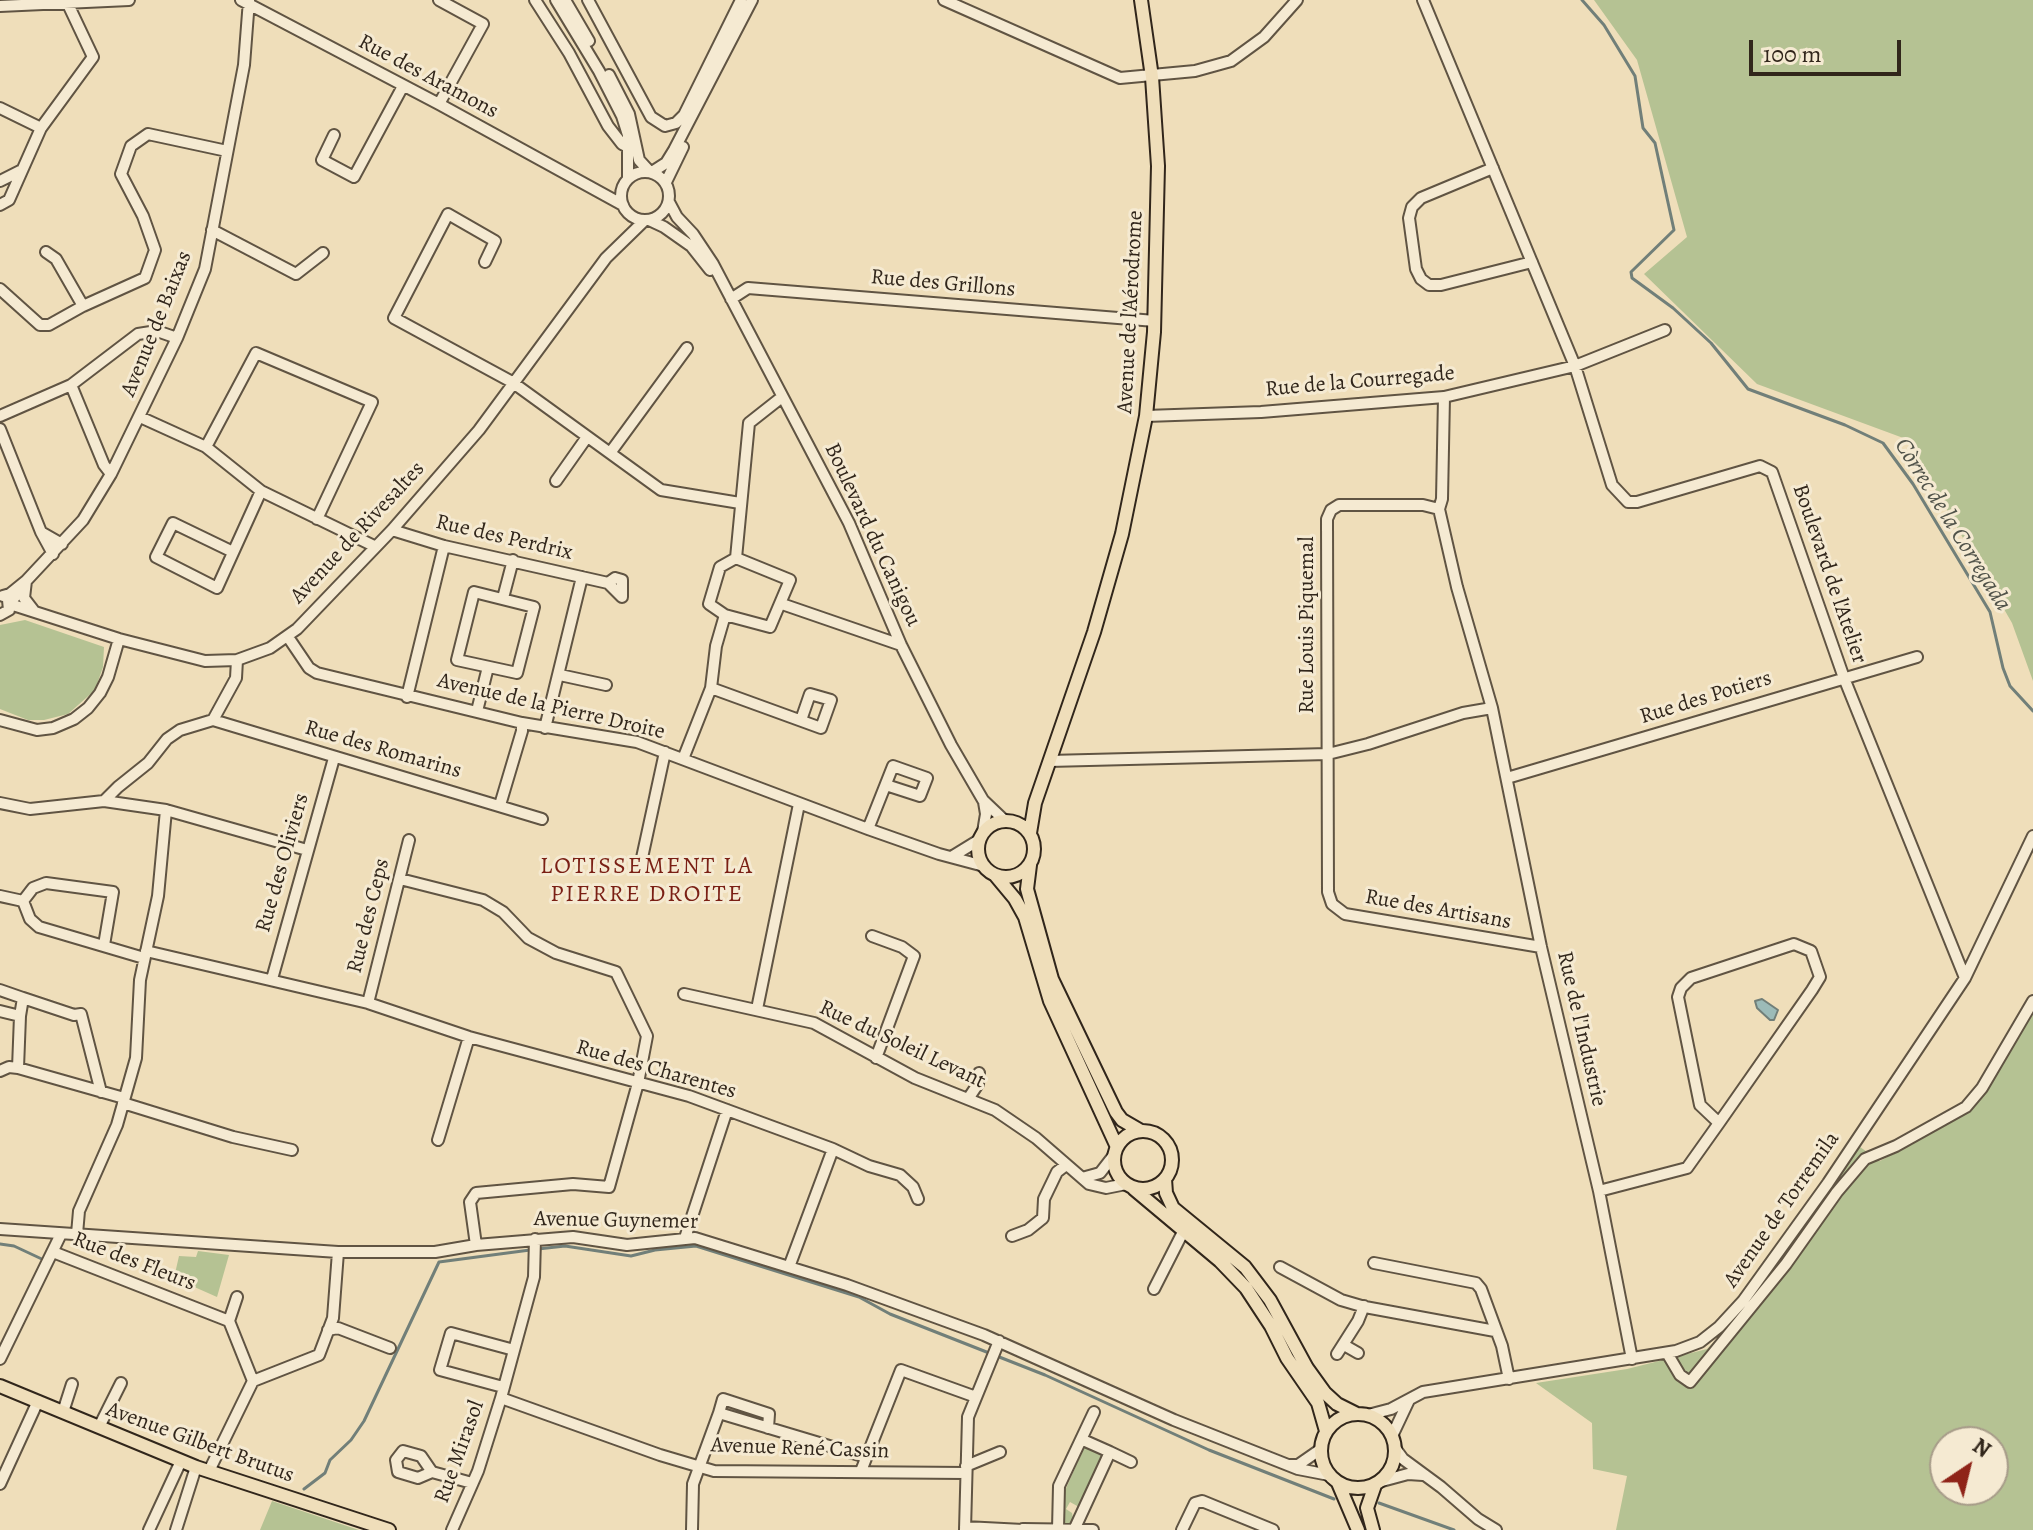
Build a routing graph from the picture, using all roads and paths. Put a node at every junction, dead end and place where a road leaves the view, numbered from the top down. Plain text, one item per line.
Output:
1 (129, 0) edge
2 (439, 0) edge
3 (535, 0) edge
4 (556, 0) edge
5 (565, 0) edge
6 (588, 0) edge
7 (741, 0) edge
8 (752, 0) edge
9 (944, 0) edge
10 (1141, 0) edge
11 (1297, 0) edge
12 (1423, 0) edge
13 (67, 2) junction
14 (246, 2) edge
15 (0, 6) edge
16 (607, 31) junction
17 (590, 42) junction
18 (1152, 77) junction
19 (403, 86) junction
20 (709, 86) junction
21 (439, 104) junction
22 (0, 108) edge
23 (41, 128) junction
24 (334, 135) dead end
25 (628, 147) junction
26 (227, 151) junction
27 (1493, 168) junction
28 (20, 171) junction
29 (651, 172) junction
30 (0, 181) edge
31 (626, 181) junction
32 (666, 182) junction
33 (589, 186) junction
34 (669, 202) junction
35 (0, 205) edge
36 (625, 209) junction
37 (647, 220) junction
38 (212, 230) junction
39 (619, 243) junction
40 (46, 252) dead end
41 (323, 253) dead end
42 (485, 262) dead end
43 (1532, 262) junction
44 (724, 287) junction
45 (4, 293) edge
46 (731, 299) junction
47 (0, 305) edge
48 (83, 306) junction
49 (1155, 321) junction
50 (1665, 330) dead end
51 (177, 338) junction
52 (687, 348) dead end
53 (1575, 366) junction
54 (512, 382) junction
55 (71, 385) junction
56 (782, 397) junction
57 (1444, 397) junction
58 (0, 416) edge
59 (1146, 416) junction
60 (140, 417) junction
61 (0, 429) edge
62 (587, 437) junction
63 (206, 447) junction
64 (98, 448) junction
65 (610, 453) junction
66 (121, 454) junction
67 (111, 474) junction
68 (556, 481) dead end
69 (261, 491) junction
70 (740, 503) junction
71 (1439, 509) junction
72 (317, 519) junction
73 (392, 530) junction
74 (41, 532) junction
75 (62, 544) junction
76 (374, 546) junction
77 (444, 546) junction
78 (233, 552) junction
79 (53, 554) junction
80 (736, 558) junction
81 (513, 560) junction
82 (582, 577) junction
83 (26, 581) junction
84 (608, 583) dead end
85 (503, 598) junction
86 (782, 604) junction
87 (4, 605) edge
88 (36, 614) junction
89 (725, 615) junction
90 (288, 637) junction
91 (119, 639) junction
92 (901, 645) junction
93 (1917, 657) dead end
94 (237, 660) junction
95 (488, 667) junction
96 (560, 675) junction
97 (1844, 678) junction
98 (606, 685) dead end
99 (711, 688) junction
100 (407, 697) junction
101 (1492, 708) junction
102 (477, 711) junction
103 (0, 720) edge
104 (213, 720) junction
105 (801, 720) dead end
106 (522, 723) junction
107 (545, 728) junction
108 (665, 752) junction
109 (1328, 754) junction
110 (334, 758) junction
111 (683, 759) junction
112 (1049, 761) junction
113 (1507, 778) junction
114 (886, 785) dead end
115 (983, 800) junction
116 (104, 801) junction
117 (0, 803) edge
118 (1035, 803) junction
119 (799, 804) junction
120 (500, 805) junction
121 (166, 810) junction
122 (542, 819) dead end
123 (1008, 820) junction
124 (868, 829) junction
125 (1030, 833) junction
126 (981, 836) junction
127 (2033, 836) edge
128 (409, 840) dead end
129 (307, 850) junction
130 (951, 857) junction
131 (1030, 865) junction
132 (984, 866) junction
133 (640, 867) dead end
134 (995, 875) junction
135 (400, 879) junction
136 (0, 896) edge
137 (23, 901) junction
138 (872, 936) dead end
139 (104, 945) junction
140 (1541, 947) junction
141 (145, 954) junction
142 (1965, 978) junction
143 (272, 979) junction
144 (0, 990) edge
145 (684, 994) dead end
146 (23, 998) junction
147 (2033, 1001) edge
148 (368, 1003) junction
149 (757, 1009) junction
150 (0, 1011) edge
151 (20, 1016) junction
152 (469, 1037) junction
153 (876, 1058) junction
154 (18, 1068) junction
155 (0, 1071) edge
156 (979, 1073) dead end
157 (638, 1083) junction
158 (101, 1092) junction
159 (968, 1099) junction
160 (124, 1101) junction
161 (727, 1110) junction
162 (1719, 1123) junction
163 (1141, 1131) junction
164 (438, 1140) dead end
165 (833, 1149) junction
166 (292, 1150) dead end
167 (1116, 1151) junction
168 (1066, 1165) junction
169 (1082, 1178) junction
170 (1165, 1179) junction
171 (1130, 1186) junction
172 (1599, 1191) junction
173 (918, 1199) dead end
174 (0, 1229) edge
175 (1183, 1232) junction
176 (61, 1234) junction
177 (77, 1234) junction
178 (1012, 1236) dead end
179 (685, 1238) junction
180 (476, 1245) junction
181 (535, 1246) junction
182 (53, 1252) junction
183 (338, 1252) junction
184 (1374, 1263) dead end
185 (789, 1267) junction
186 (1280, 1267) dead end
187 (1154, 1289) dead end
188 (237, 1297) dead end
189 (1364, 1306) junction
190 (229, 1321) junction
191 (0, 1330) edge
192 (328, 1330) junction
193 (1495, 1331) junction
194 (11, 1335) junction
195 (390, 1348) dead end
196 (514, 1350) junction
197 (995, 1351) junction
198 (1358, 1353) dead end
199 (1667, 1353) junction
200 (0, 1359) edge
201 (1632, 1359) junction
202 (1509, 1379) junction
203 (253, 1381) junction
204 (121, 1383) dead end
205 (72, 1384) dead end
206 (0, 1386) edge
207 (502, 1393) junction
208 (976, 1397) junction
209 (1410, 1399) junction
210 (38, 1401) junction
211 (63, 1412) junction
212 (1094, 1412) dead end
213 (1362, 1415) junction
214 (99, 1427) junction
215 (1326, 1431) junction
216 (1083, 1440) junction
217 (1394, 1442) junction
218 (1321, 1449) junction
219 (1000, 1452) dead end
220 (1110, 1452) junction
221 (866, 1457) junction
222 (181, 1461) junction
223 (1131, 1462) dead end
224 (1288, 1465) junction
225 (700, 1466) junction
226 (2, 1469) edge
227 (202, 1469) junction
228 (966, 1470) junction
229 (861, 1471) junction
230 (432, 1472) dead end
231 (1425, 1476) junction
232 (1333, 1479) junction
233 (472, 1483) junction
234 (1378, 1483) junction
235 (0, 1484) edge
236 (965, 1529) edge
237 (1023, 1529) edge
238 (1058, 1529) edge
239 (149, 1530) edge
240 (176, 1530) edge
241 (389, 1530) edge
242 (452, 1530) edge
243 (692, 1530) edge
244 (1074, 1530) edge
245 (1093, 1530) edge
246 (1182, 1530) edge
247 (1273, 1530) edge
248 (1358, 1530) edge
249 (1373, 1530) edge
250 (1496, 1530) edge

1 - 13 street
2 - 21 street
3 - 25 street
4 - 25 street
5 - 17 street
6 - 16 street
7 - 16 street
8 - 20 street
9 - 18 street
10 - 18 main road, Avenue de l'Aérodrome
11 - 18 street
12 - 27 street, Boulevard de l'Atelier
13 - 15 street
13 - 23 street
14 - 19 street, Rue des Aramons
14 - 26 street, Avenue de Baixas
16 - 17 street
17 - 29 street
18 - 49 main road, Avenue de l'Aérodrome
19 - 21 street, Rue des Aramons
19 - 24 street
20 - 29 street
20 - 32 street
21 - 33 street, Rue des Aramons
22 - 23 street
23 - 28 street
25 - 31 street
26 - 38 street, Avenue de Baixas
26 - 48 street
27 - 43 street, Boulevard de l'Atelier
27 - 43 street
28 - 30 street
28 - 35 street
29 - 31 street
29 - 32 street
31 - 33 street
31 - 36 street
32 - 34 street
33 - 36 street, Rue des Aramons
34 - 37 street
34 - 44 street, Boulevard du Canigou
36 - 37 street
36 - 39 street, Avenue de Rivesaltes
37 - 39 street, Avenue de Rivesaltes
37 - 44 street, Boulevard du Canigou
38 - 41 street
38 - 51 street, Avenue de Baixas
39 - 54 street, Avenue de Rivesaltes
40 - 48 street
42 - 54 street
43 - 53 street, Boulevard de l'Atelier
44 - 46 street, Boulevard du Canigou
45 - 47 street
45 - 48 street
46 - 49 street, Rue des Grillons
46 - 56 street, Boulevard du Canigou
49 - 59 main road, Avenue de l'Aérodrome
50 - 53 street, Rue de la Courregade
51 - 55 street
51 - 60 street, Avenue de Baixas
52 - 65 street
53 - 57 street, Rue de la Courregade
53 - 97 street, Boulevard de l'Atelier
54 - 62 street
54 - 73 street, Avenue de Rivesaltes
55 - 58 street
55 - 64 street
56 - 70 street
56 - 92 street, Boulevard du Canigou
57 - 59 street, Rue de la Courregade
57 - 71 street
59 - 112 main road, Avenue de l'Aérodrome
60 - 63 street
60 - 66 street, Avenue de Baixas
61 - 74 street
62 - 65 street
62 - 68 street
63 - 69 street
63 - 72 street
64 - 66 street
64 - 67 street
65 - 70 street
66 - 67 street, Avenue de Baixas
67 - 75 street, Avenue de Baixas
69 - 72 street
69 - 78 street
70 - 80 street
71 - 101 street
71 - 109 street, Rue Louis Piquemal
72 - 76 street
73 - 76 street, Avenue de Rivesaltes
73 - 77 street, Rue des Perdrix
74 - 75 street
74 - 79 street
75 - 79 street, Avenue de Baixas
76 - 90 street, Avenue de Rivesaltes
77 - 81 street, Rue des Perdrix
77 - 100 street
78 - 78 street
79 - 83 street, Avenue de Baixas
80 - 86 street
80 - 89 street
81 - 82 street, Rue des Perdrix
81 - 85 street
82 - 84 street, Rue des Perdrix
82 - 96 street
83 - 87 street, Avenue de Baixas
83 - 88 street
85 - 95 street
85 - 95 street
86 - 89 street
86 - 92 street
87 - 88 street, Avenue de Rivesaltes
88 - 91 street, Avenue de Rivesaltes
89 - 99 street
90 - 94 street, Avenue de Rivesaltes
90 - 100 street, Avenue de la Pierre Droite
91 - 94 street, Avenue de Rivesaltes
91 - 103 street
92 - 115 street, Boulevard du Canigou
93 - 97 street, Rue des Potiers
94 - 104 street
95 - 102 street
96 - 98 street
96 - 107 street
97 - 113 street, Rue des Potiers
97 - 142 street, Boulevard de l'Atelier
99 - 105 street
99 - 111 street
100 - 102 street, Avenue de la Pierre Droite
101 - 109 street
101 - 113 street, Rue de l'Industrie
102 - 106 street, Avenue de la Pierre Droite
104 - 110 street, Rue des Romarins
104 - 116 street
106 - 107 street, Avenue de la Pierre Droite
106 - 120 street
107 - 108 street, Avenue de la Pierre Droite
108 - 111 street, Avenue de la Pierre Droite
108 - 133 street
109 - 112 street
109 - 140 street, Rue des Artisans
110 - 120 street, Rue des Romarins
110 - 129 street, Rue des Oliviers
111 - 119 street, Avenue de la Pierre Droite
112 - 118 main road, Avenue de l'Aérodrome
113 - 140 street, Rue de l'Industrie
114 - 124 street
115 - 123 street, Boulevard du Canigou
115 - 126 street
116 - 117 street
116 - 121 street
118 - 123 main road
118 - 125 main road, Avenue de l'Aérodrome
119 - 124 street, Avenue de la Pierre Droite
119 - 149 street
120 - 122 street, Rue des Romarins
121 - 129 street
121 - 141 street
123 - 125 main road
123 - 126 main road
124 - 130 street, Avenue de la Pierre Droite
125 - 131 main road
126 - 130 street
126 - 132 main road
127 - 142 street, Avenue de Torremila
128 - 135 street, Rue des Ceps
129 - 143 street, Rue des Oliviers
130 - 132 street, Avenue de la Pierre Droite
131 - 134 main road
131 - 163 main road
132 - 134 main road
134 - 167 main road
135 - 148 street, Rue des Ceps
135 - 157 street
136 - 137 street
137 - 139 street, Rue des Charentes
137 - 139 street
138 - 153 street
139 - 141 street, Rue des Charentes
140 - 172 street, Rue de l'Industrie
141 - 143 street, Rue des Charentes
141 - 160 street
142 - 199 street, Avenue de Torremila
143 - 148 street, Rue des Charentes
144 - 146 street
145 - 149 street, Rue du Soleil Levant
146 - 151 street
146 - 158 street
147 - 199 street
148 - 152 street, Rue des Charentes
149 - 153 street, Rue du Soleil Levant
150 - 151 street
151 - 154 street
152 - 157 street, Rue des Charentes
152 - 164 street
153 - 159 street, Rue du Soleil Levant
154 - 155 street
154 - 158 street
156 - 159 street
157 - 161 street, Rue des Charentes
157 - 180 street
158 - 160 street
159 - 168 street, Rue du Soleil Levant
160 - 166 street
160 - 177 street
161 - 165 street, Rue des Charentes
161 - 179 street
162 - 162 street
162 - 172 street
163 - 167 main road
163 - 170 main road
165 - 173 street, Rue des Charentes
165 - 185 street
167 - 169 street
167 - 171 main road
168 - 169 street, Rue du Soleil Levant
168 - 178 street
169 - 171 street, Rue du Soleil Levant
170 - 171 main road
170 - 213 main road
171 - 175 main road
172 - 201 street, Rue de l'Industrie
174 - 176 street, Avenue Guynemer
175 - 187 street
175 - 215 main road
176 - 177 street, Avenue Guynemer
176 - 182 street
177 - 183 street, Avenue Guynemer
179 - 181 street, Avenue Guynemer
179 - 185 street, Avenue Guynemer
180 - 181 street, Avenue Guynemer
180 - 183 street, Avenue Guynemer
181 - 196 street, Rue Mirasol
182 - 190 street, Rue des Fleurs
182 - 194 street
183 - 192 street
184 - 193 street
185 - 197 street, Avenue Guynemer
186 - 189 street
188 - 190 street
189 - 193 street
189 - 198 street
190 - 203 street
191 - 194 street
192 - 195 street
192 - 203 street
193 - 202 street
194 - 200 street
196 - 207 street, Rue Mirasol
196 - 207 street, Rue Mirasol
197 - 208 street
197 - 224 street, Avenue Guynemer
199 - 201 street, Avenue de Torremila
201 - 202 street, Avenue de Torremila
202 - 209 street, Avenue de Torremila
203 - 227 street
204 - 214 street
205 - 211 street
206 - 210 main road, Avenue Gilbert Brutus
207 - 225 street, Avenue René Cassin
207 - 233 street, Rue Mirasol
208 - 221 street
208 - 228 street
209 - 213 street, Avenue de Torremila
209 - 217 street
210 - 211 main road, Avenue Gilbert Brutus
210 - 226 street
211 - 214 main road, Avenue Gilbert Brutus
212 - 216 street
213 - 215 main road
213 - 217 main road
214 - 222 main road, Avenue Gilbert Brutus
215 - 218 main road
216 - 220 street
216 - 238 street
217 - 231 street
217 - 234 main road
218 - 224 street
218 - 232 main road
219 - 228 street
220 - 223 street
220 - 244 street
221 - 225 street
221 - 229 street
222 - 227 main road, Avenue Gilbert Brutus
222 - 239 street
224 - 232 street, Avenue Guynemer
225 - 229 street, Avenue René Cassin
225 - 243 street
226 - 235 street
227 - 240 street
227 - 241 main road, Avenue Gilbert Brutus
228 - 229 street, Avenue René Cassin
228 - 236 street
230 - 233 street
231 - 234 street
231 - 250 street
232 - 234 main road
232 - 248 main road
233 - 242 street, Rue Mirasol
234 - 249 main road
236 - 237 street
237 - 238 street
238 - 244 street
244 - 245 street
246 - 247 street

